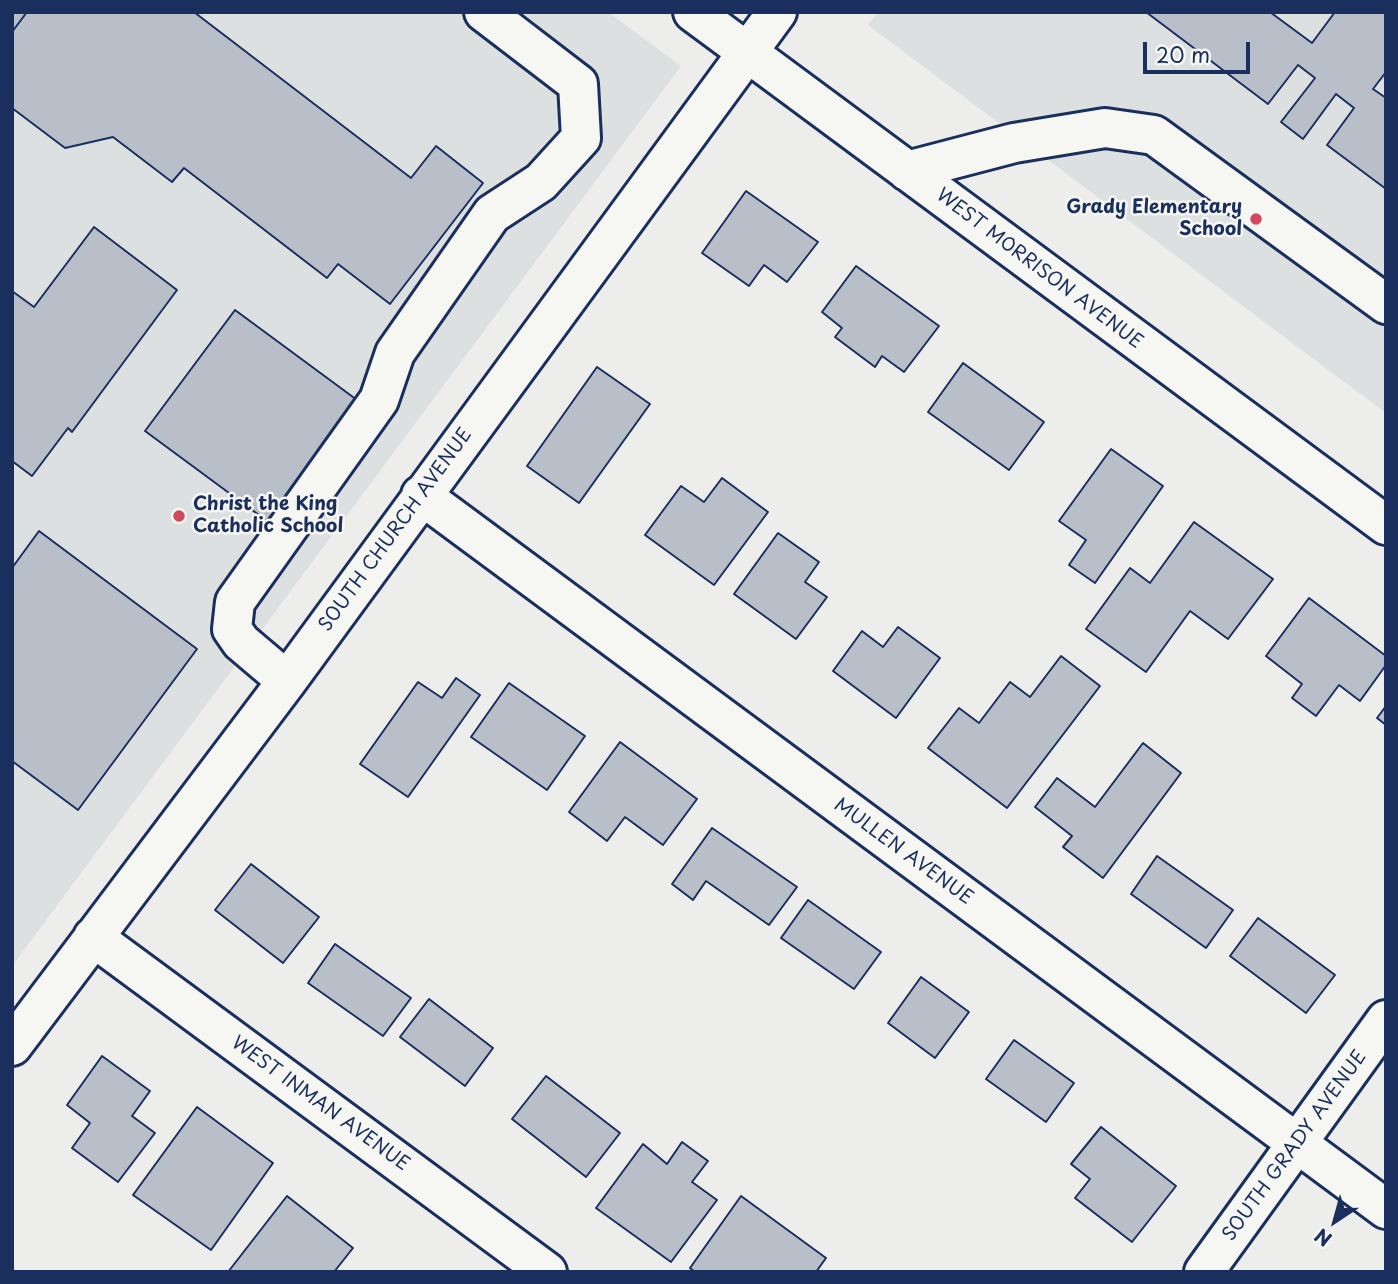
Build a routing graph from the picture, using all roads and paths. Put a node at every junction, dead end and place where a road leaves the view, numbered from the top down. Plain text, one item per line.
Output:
1 (484, 12) edge
2 (693, 12) edge
3 (777, 12) edge
4 (747, 53) junction
5 (907, 171) junction
6 (1386, 304) edge
7 (421, 495) junction
8 (1386, 525) edge
9 (287, 681) junction
10 (93, 937) junction
11 (1386, 1020) edge
12 (12, 1046) edge
13 (1298, 1144) junction
14 (1386, 1209) edge
15 (547, 1272) edge
16 (1204, 1272) edge

1 - 9 street
2 - 4 street, WEST MORRISON AVENUE
3 - 4 street, SOUTH CHURCH AVENUE
4 - 5 street, WEST MORRISON AVENUE
4 - 7 street, SOUTH CHURCH AVENUE
5 - 6 street
5 - 8 street, WEST MORRISON AVENUE
7 - 9 street, SOUTH CHURCH AVENUE
7 - 13 street, MULLEN AVENUE
9 - 10 street, SOUTH CHURCH AVENUE
10 - 12 street, SOUTH CHURCH AVENUE
10 - 15 street, WEST INMAN AVENUE
11 - 13 street, SOUTH GRADY AVENUE
13 - 14 street, MULLEN AVENUE
13 - 16 street, SOUTH GRADY AVENUE

